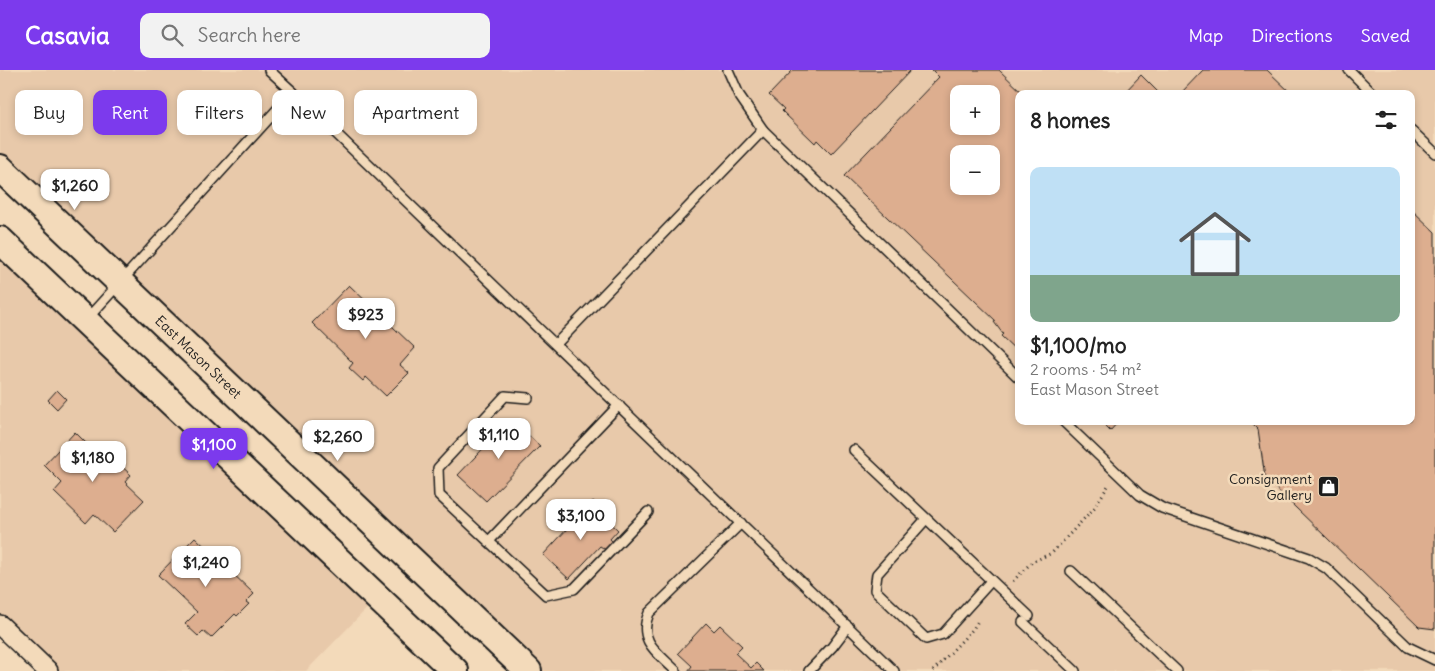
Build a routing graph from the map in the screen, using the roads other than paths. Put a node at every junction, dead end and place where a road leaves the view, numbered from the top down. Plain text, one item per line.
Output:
1 (270, 70) edge
2 (728, 70) edge
3 (1349, 70) edge
4 (291, 90) edge
5 (1369, 90) edge
6 (272, 115) edge
7 (763, 130) junction
8 (1415, 134) edge
9 (338, 135) edge
10 (1435, 153) edge
11 (0, 168) edge
12 (0, 240) edge
13 (121, 283) junction
14 (86, 320) junction
15 (556, 344) junction
16 (1015, 374) edge
17 (528, 398) dead end
18 (619, 405) junction
19 (1067, 425) edge
20 (854, 450) dead end
21 (648, 512) dead end
22 (926, 519) junction
23 (741, 523) junction
24 (489, 541) junction
25 (1071, 571) dead end
26 (992, 581) junction
27 (0, 625) edge
28 (848, 626) junction
29 (1435, 660) edge
30 (48, 671) edge
31 (455, 671) edge
32 (528, 671) edge
33 (676, 671) edge
34 (809, 671) edge
35 (894, 671) edge
36 (1075, 671) edge
37 (1177, 671) edge

1 - 4 lane
2 - 7 lane
3 - 5 lane
6 - 13 lane
7 - 15 lane
7 - 16 lane
8 - 10 lane
9 - 15 lane
11 - 13 main road, East Mason Street
12 - 14 main road
13 - 14 lane
13 - 32 main road, East Mason Street
14 - 31 main road
15 - 18 lane
17 - 24 lane
18 - 23 lane
18 - 24 lane
19 - 29 lane
20 - 22 lane
21 - 24 lane
22 - 26 lane
22 - 26 lane
23 - 28 lane
23 - 33 lane
25 - 37 lane
26 - 36 lane
27 - 30 street
28 - 34 lane
28 - 35 lane

